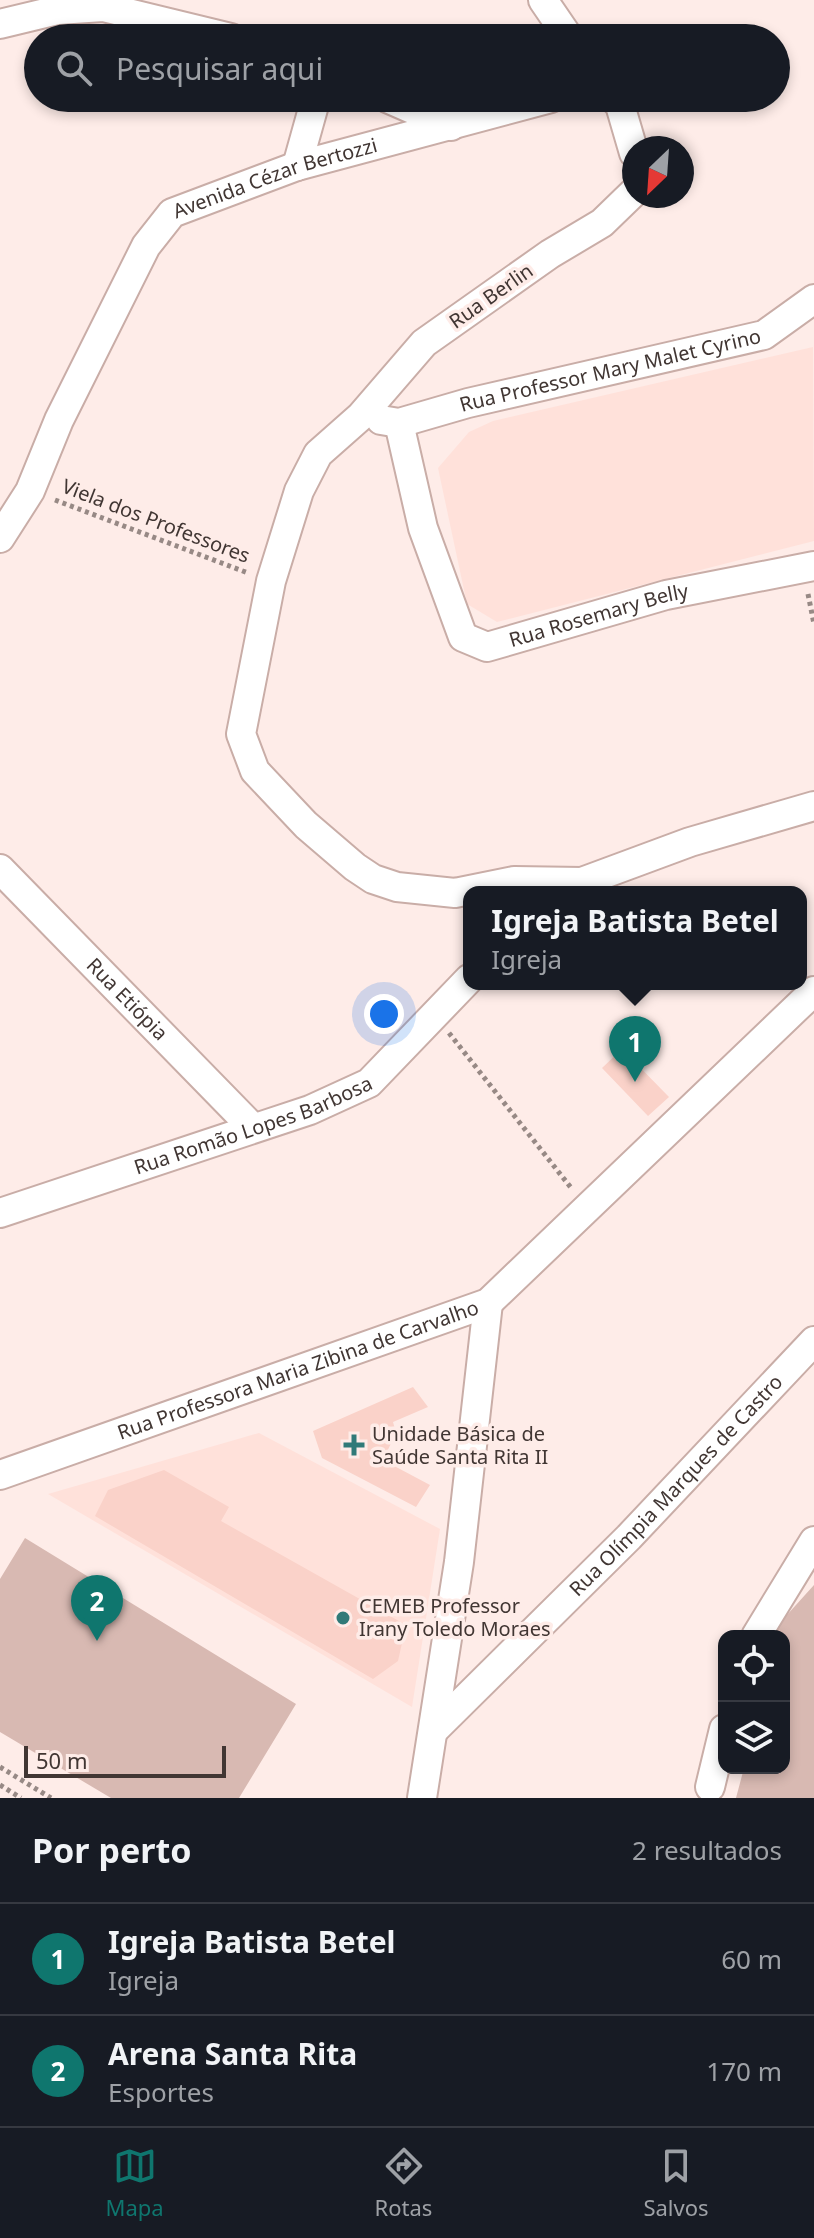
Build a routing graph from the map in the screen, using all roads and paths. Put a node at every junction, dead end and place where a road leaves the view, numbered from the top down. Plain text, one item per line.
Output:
1 (543, 0) edge
2 (0, 24) edge
3 (173, 24) edge
4 (559, 24) edge
5 (312, 112) edge
6 (419, 112) edge
7 (501, 112) edge
8 (622, 112) edge
9 (451, 126) junction
10 (629, 136) edge
11 (297, 166) junction
12 (622, 204) edge
13 (814, 299) edge
14 (361, 416) junction
15 (399, 423) junction
16 (30, 491) junction
17 (0, 538) edge
18 (814, 566) edge
19 (271, 581) junction
20 (814, 806) edge
21 (0, 869) edge
22 (502, 886) edge
23 (566, 886) edge
24 (579, 886) edge
25 (462, 902) edge
26 (463, 985) edge
27 (814, 991) edge
28 (434, 1014) junction
29 (253, 1128) junction
30 (587, 1208) junction
31 (0, 1213) edge
32 (488, 1303) junction
33 (814, 1341) edge
34 (0, 1475) edge
35 (814, 1541) edge
36 (760, 1630) edge
37 (434, 1730) junction
38 (718, 1754) edge
39 (0, 1767) edge
40 (0, 1785) edge
41 (710, 1787) dead end
42 (21, 1798) edge
43 (51, 1798) edge
44 (422, 1798) edge

1 - 4 street
2 - 3 street
5 - 11 street
6 - 9 street
7 - 9 street, Avenida Cézar Bertozzi
8 - 10 street
9 - 11 street, Avenida Cézar Bertozzi
11 - 16 street, Avenida Cézar Bertozzi
12 - 14 street, Rua Berlin
13 - 15 street, Rua Professor Mary Malet Cyrino
14 - 15 street
14 - 19 street, Rua Berlin
15 - 18 street, Rua Rosemary Belly
16 - 17 street, Avenida Cézar Bertozzi
16 - 19 path, Viela dos Professores
19 - 25 street, Rua Berlin
20 - 24 street
21 - 29 street, Rua Etiópia
22 - 23 street, Rua Berlin
26 - 28 street, Rua Romão Lopes Barbosa
27 - 30 street, Rua Professora Maria Zibina de Carvalho
28 - 29 street, Rua Romão Lopes Barbosa
28 - 30 path
29 - 31 street, Rua Romão Lopes Barbosa
30 - 32 street, Rua Professora Maria Zibina de Carvalho
32 - 34 street, Rua Professora Maria Zibina de Carvalho
32 - 37 street
33 - 37 street, Rua Olímpia Marques de Castro
35 - 36 street
37 - 44 street
38 - 41 street
39 - 43 path
40 - 42 path

